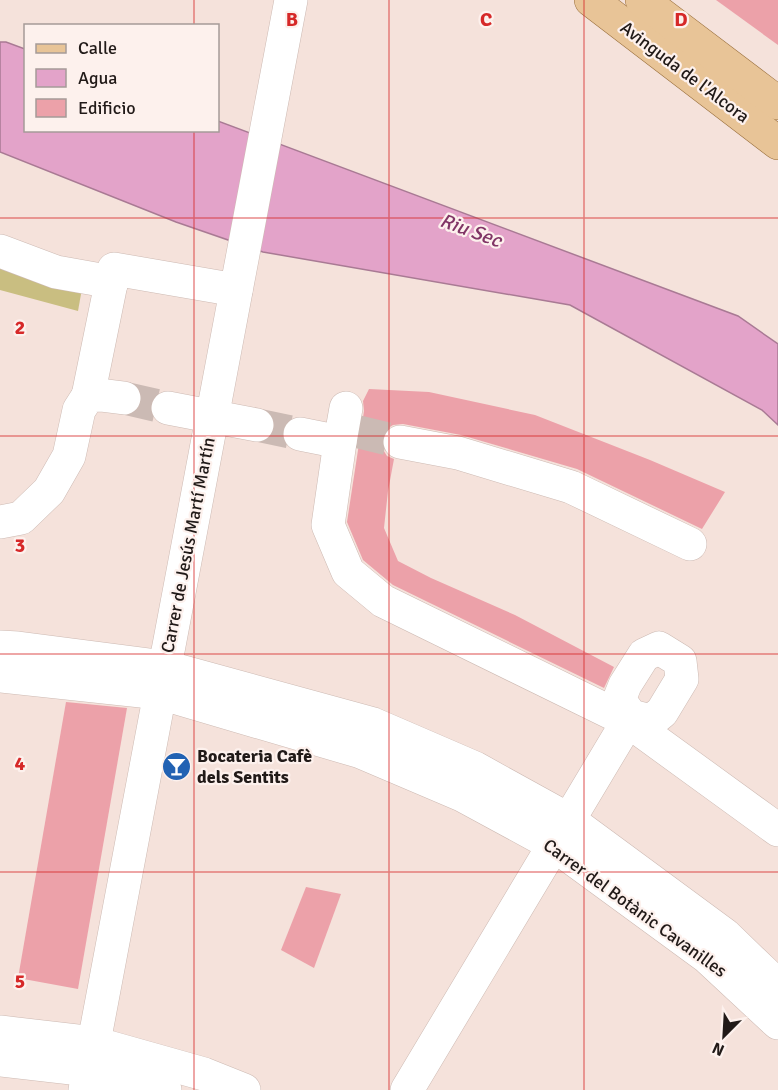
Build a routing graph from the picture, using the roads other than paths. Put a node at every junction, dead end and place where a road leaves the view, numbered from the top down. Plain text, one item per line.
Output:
1 (291, 0) edge
2 (591, 0) edge
3 (642, 0) edge
4 (778, 103) edge
5 (778, 143) edge
6 (0, 251) edge
7 (113, 275) junction
8 (236, 290) junction
9 (88, 396) junction
10 (124, 398) tunnel mouth
11 (168, 408) tunnel mouth
12 (212, 417) junction
13 (257, 425) tunnel mouth
14 (300, 434) tunnel mouth
15 (400, 442) tunnel mouth
16 (0, 522) edge
17 (690, 544) dead end
18 (0, 647) edge
19 (0, 676) edge
20 (163, 680) junction
21 (630, 718) junction
22 (778, 830) edge
23 (561, 833) junction
24 (778, 986) edge
25 (778, 1023) edge
26 (0, 1032) edge
27 (0, 1060) edge
28 (89, 1067) edge
29 (165, 1090) edge
30 (244, 1090) edge
31 (407, 1090) edge

1 - 8 street, Carrer de Jesús Martí Martín
2 - 5 main road, Avinguda de l'Alcora
3 - 4 main road, Avinguda de l'Alcora
6 - 7 street
7 - 8 street
7 - 9 street
8 - 12 street, Carrer de Jesús Martí Martín
9 - 10 street
9 - 16 street
11 - 12 street
12 - 13 street
12 - 20 street, Carrer de Jesús Martí Martín
14 - 21 street
15 - 17 street
18 - 20 street, Carrer del Botànic Cavanilles
19 - 20 street, Carrer del Botànic Cavanilles
20 - 23 street, Carrer del Botànic Cavanilles
20 - 28 street, Carrer de Jesús Martí Martín
21 - 22 street
21 - 23 street
23 - 24 street, Carrer del Botànic Cavanilles
23 - 25 street, Carrer del Botànic Cavanilles
23 - 31 street
26 - 28 street
27 - 28 street
28 - 29 street
28 - 30 street

